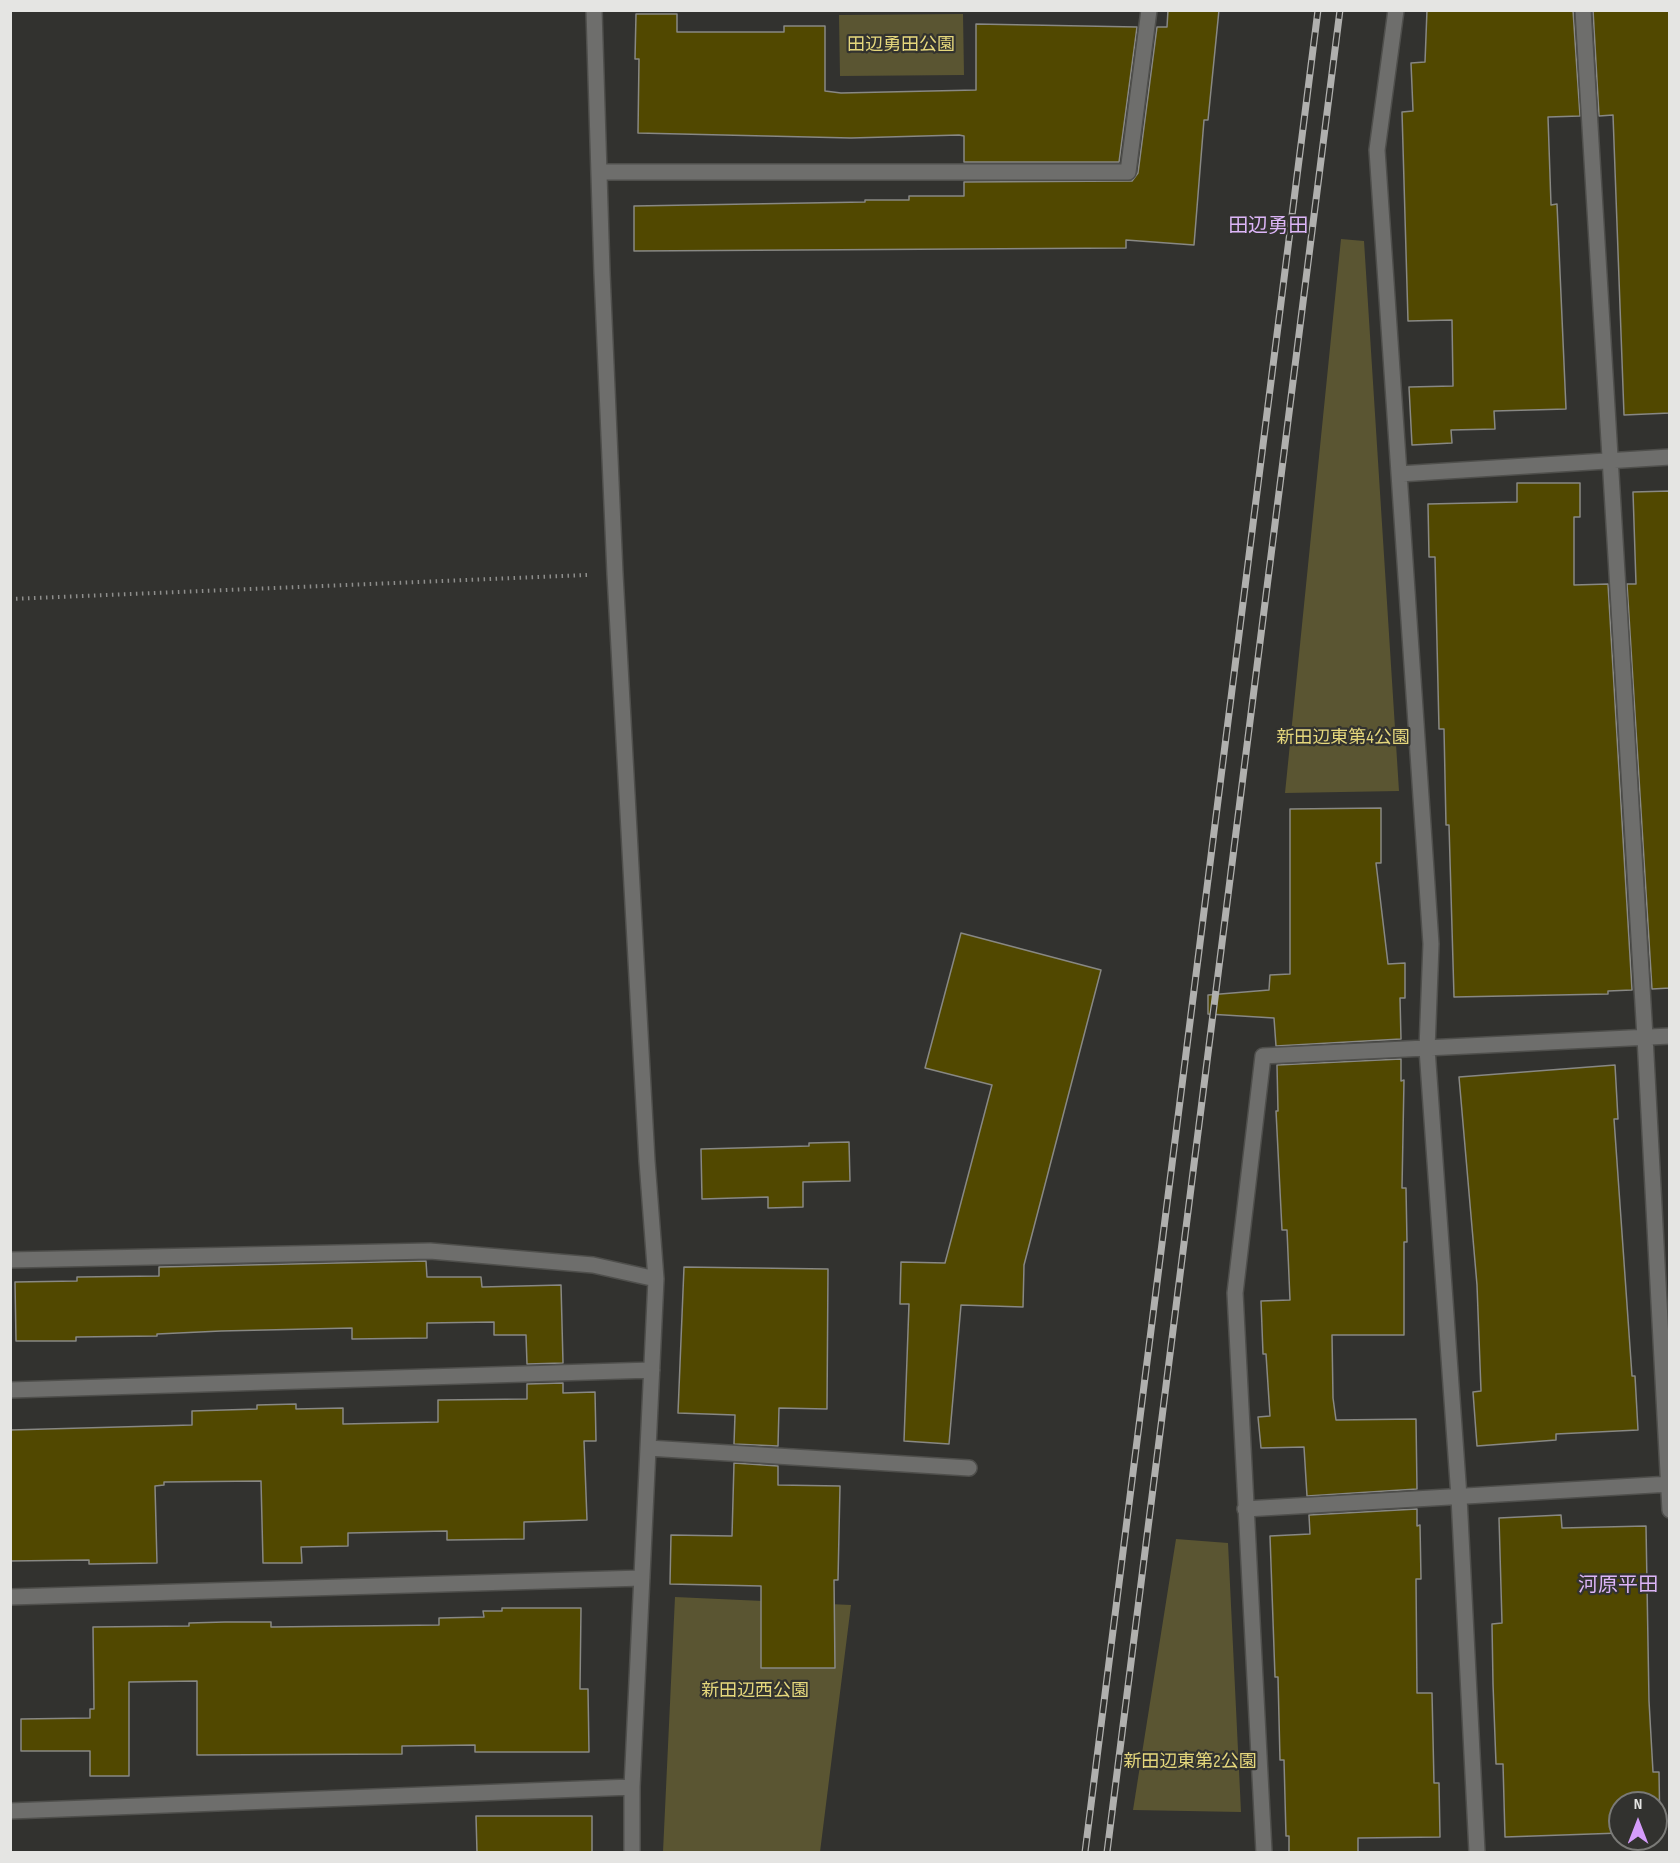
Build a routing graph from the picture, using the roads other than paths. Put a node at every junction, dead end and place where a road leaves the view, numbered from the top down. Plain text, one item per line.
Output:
1 (594, 10) edge
2 (1149, 10) edge
3 (1395, 10) edge
4 (1583, 10) edge
5 (599, 172) junction
6 (1670, 457) edge
7 (1608, 461) junction
8 (1399, 474) junction
9 (1670, 1035) edge
10 (1645, 1037) junction
11 (1427, 1048) junction
12 (10, 1260) edge
13 (656, 1279) junction
14 (652, 1370) junction
15 (10, 1390) edge
16 (648, 1448) junction
17 (969, 1468) dead end
18 (1669, 1484) edge
19 (1459, 1497) junction
20 (1245, 1509) junction
21 (1670, 1510) edge
22 (642, 1578) junction
23 (10, 1597) edge
24 (632, 1787) junction
25 (10, 1811) edge
26 (632, 1852) edge
27 (1264, 1852) edge
28 (1477, 1852) edge

1 - 5 street
2 - 5 street
3 - 8 street
4 - 7 street
5 - 13 street
6 - 7 street
7 - 8 street
7 - 10 street
8 - 11 street
9 - 10 street
10 - 11 street
10 - 18 street
11 - 19 street
11 - 20 street
12 - 13 street
13 - 14 street
14 - 15 street
14 - 16 street
16 - 17 street
16 - 22 street
18 - 19 street
18 - 21 street
19 - 20 street
19 - 28 street
20 - 27 street
22 - 23 street
22 - 24 street
24 - 25 street
24 - 26 street

